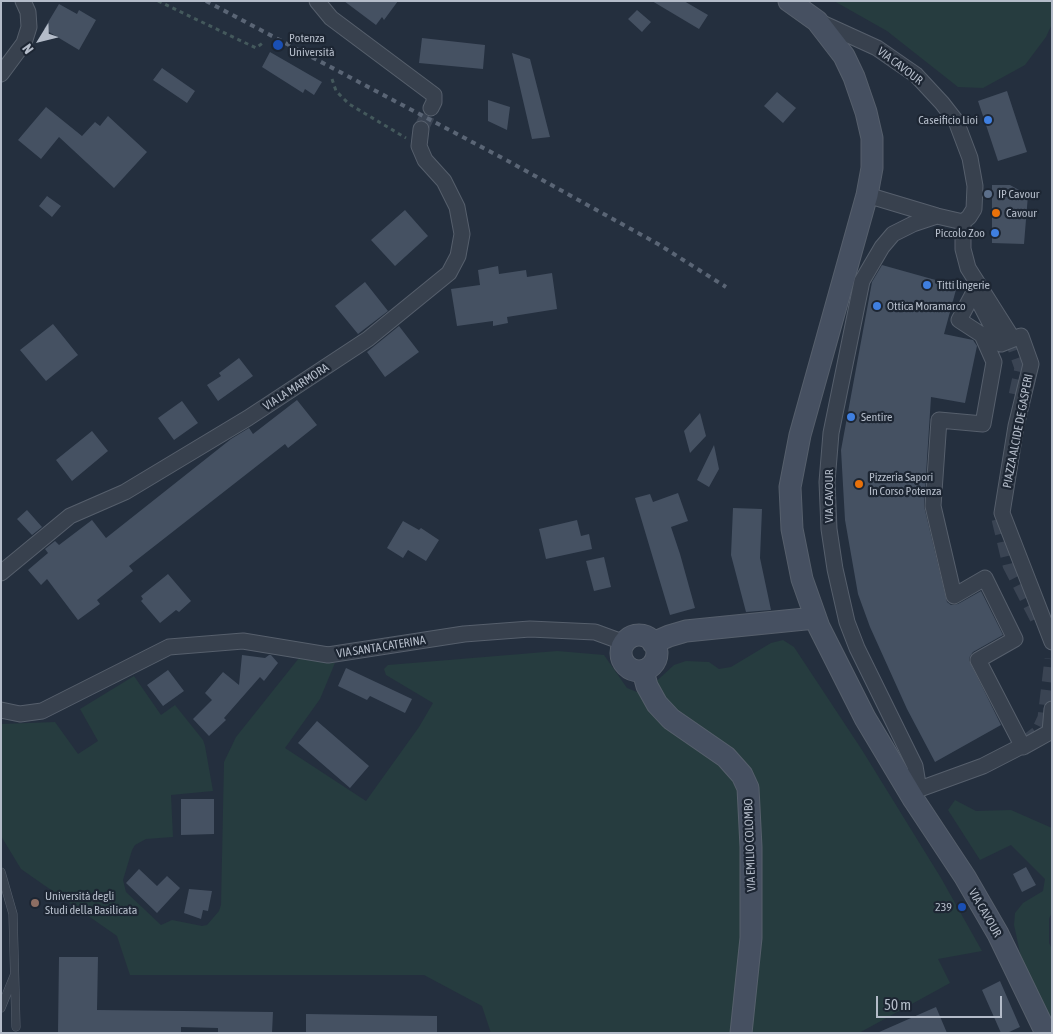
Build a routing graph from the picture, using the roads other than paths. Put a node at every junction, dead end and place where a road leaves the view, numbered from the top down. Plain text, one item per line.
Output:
1 (23, 1) edge
2 (317, 1) edge
3 (789, 1) edge
4 (817, 21) junction
5 (1, 74) edge
6 (431, 108) tunnel mouth
7 (421, 128) tunnel mouth
8 (867, 195) junction
9 (936, 216) junction
10 (962, 222) junction
11 (1011, 336) tunnel mouth
12 (1, 573) edge
13 (815, 618) junction
14 (1052, 642) edge
15 (625, 643) junction
16 (654, 643) junction
17 (643, 671) junction
18 (1052, 709) edge
19 (1, 710) edge
20 (1018, 748) tunnel mouth
21 (915, 795) junction
22 (1, 872) edge
23 (16, 972) junction
24 (1, 1008) edge
25 (16, 1027) dead end
26 (741, 1033) edge
27 (1046, 1033) edge

1 - 5 street
2 - 6 street
3 - 4 main road, VIA CAVOUR
4 - 8 main road, VIA CAVOUR
4 - 10 street, VIA CAVOUR
7 - 12 street, VIA LA MARMORA
8 - 9 street
8 - 13 main road, VIA CAVOUR
9 - 10 street
9 - 21 street, VIA CAVOUR
10 - 11 street
13 - 16 main road
13 - 21 main road, VIA CAVOUR
14 - 18 street, PIAZZA ALCIDE DE GASPERI
15 - 16 main road
15 - 17 main road
15 - 19 street, VIA SANTA CATERINA
16 - 17 main road
17 - 26 main road, VIA EMILIO COLOMBO
20 - 21 street
21 - 27 main road, VIA CAVOUR
22 - 23 lane
23 - 24 lane
23 - 25 lane

